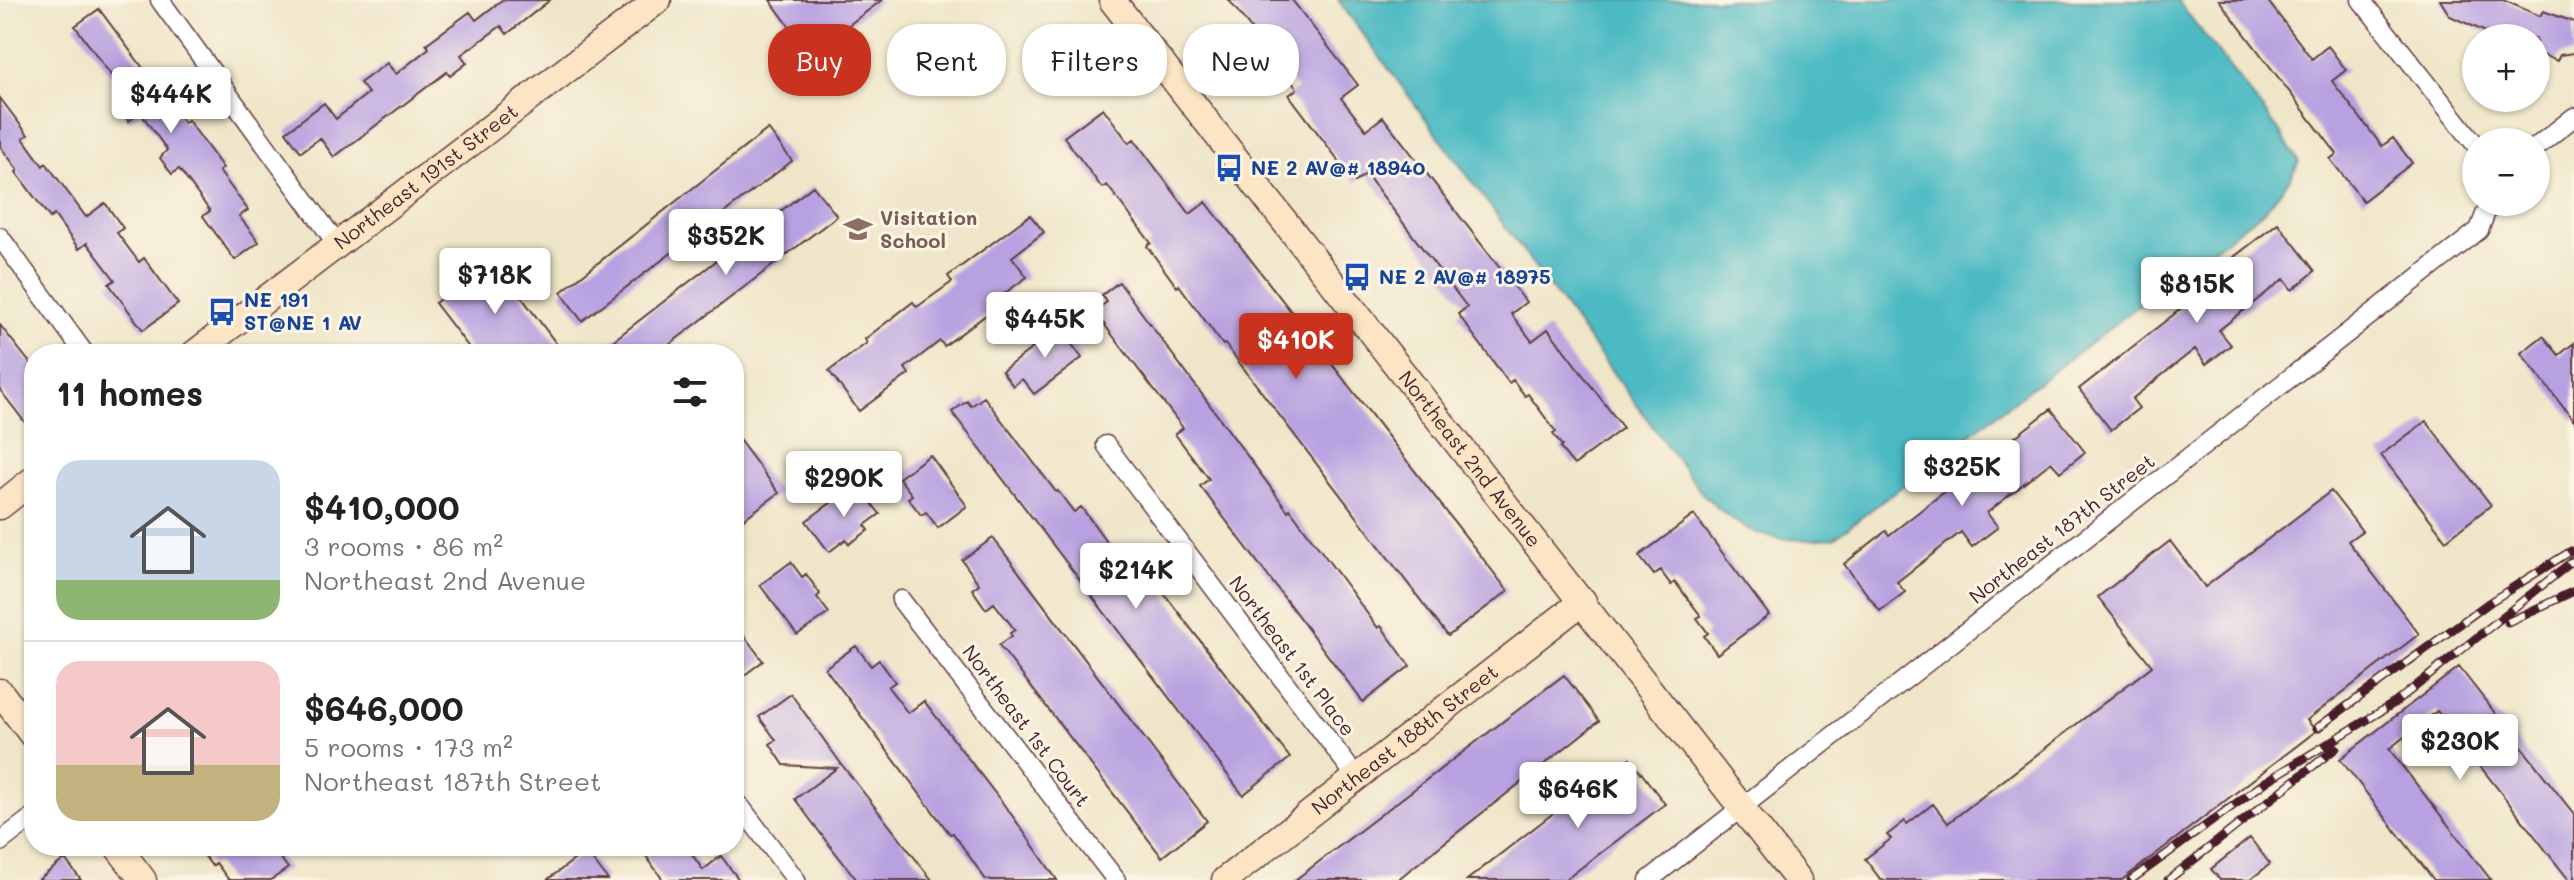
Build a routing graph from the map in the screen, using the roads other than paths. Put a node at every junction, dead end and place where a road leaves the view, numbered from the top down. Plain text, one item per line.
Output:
1 (160, 0) edge
2 (658, 0) edge
3 (1112, 0) edge
4 (2361, 0) edge
5 (2574, 117) edge
6 (2463, 128) edge
7 (2550, 136) edge
8 (2484, 216) edge
9 (0, 237) edge
10 (337, 244) junction
11 (78, 344) edge
12 (207, 344) edge
13 (1106, 445) dead end
14 (24, 487) edge
15 (0, 506) edge
16 (901, 600) dead end
17 (1583, 601) junction
18 (0, 692) edge
19 (24, 724) edge
20 (1357, 778) junction
21 (1743, 807) junction
22 (744, 811) edge
23 (24, 824) edge
24 (0, 842) edge
25 (125, 856) edge
26 (143, 880) edge
27 (796, 880) edge
28 (1116, 880) edge
29 (1225, 880) edge
30 (1649, 880) edge
31 (1798, 880) edge

1 - 10 street
2 - 10 street, Northeast 191st Street
3 - 17 street, Northeast 2nd Avenue
4 - 6 street
5 - 7 street
8 - 21 street, Northeast 187th Street
9 - 11 street
10 - 12 street, Northeast 191st Street
13 - 20 street, Northeast 1st Place
14 - 15 street
16 - 28 street, Northeast 1st Court
17 - 20 street, Northeast 188th Street
17 - 21 street, Northeast 2nd Avenue
18 - 19 street
20 - 29 street, Northeast 188th Street
21 - 30 street, Northeast 187th Street
21 - 31 street, Northeast 2nd Avenue
22 - 27 street
23 - 24 street
25 - 26 street

